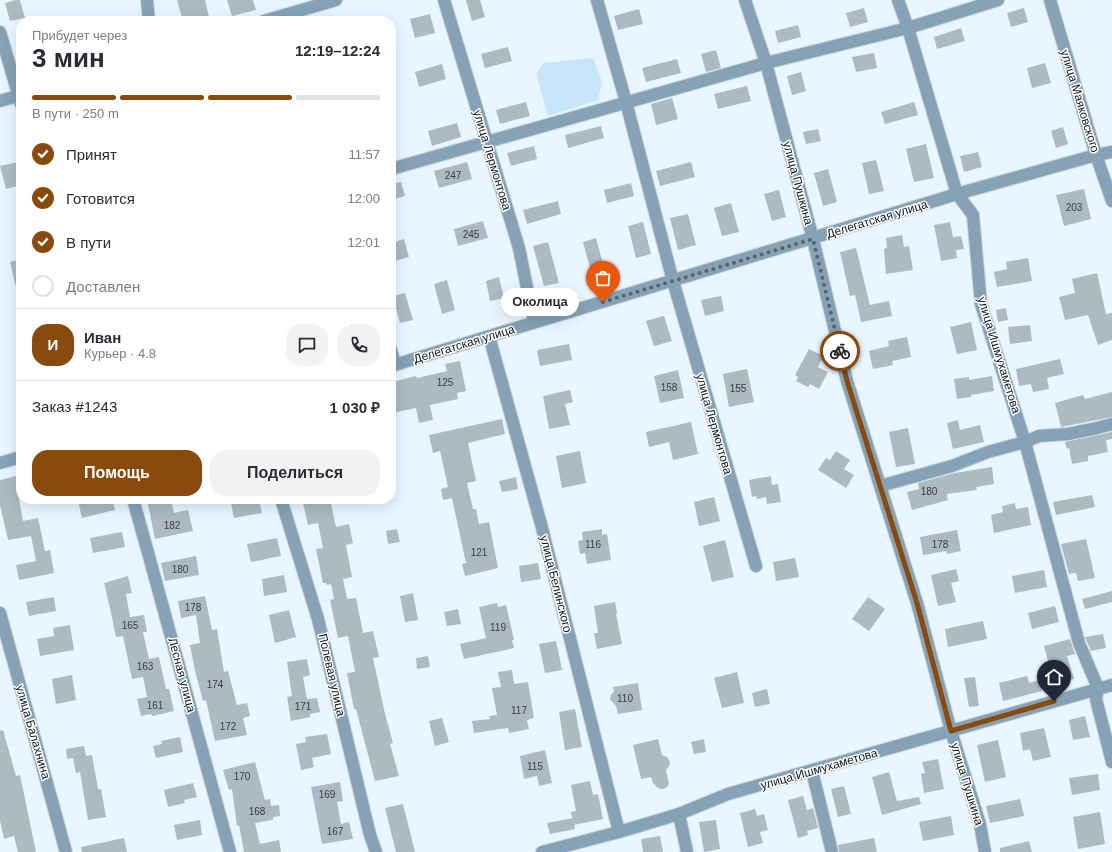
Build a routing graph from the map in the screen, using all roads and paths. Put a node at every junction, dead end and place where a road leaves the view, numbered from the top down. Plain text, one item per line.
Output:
1 (147, 0) edge
2 (336, 0) edge
3 (444, 0) edge
4 (597, 0) edge
5 (745, 0) edge
6 (898, 0) edge
7 (998, 0) edge
8 (1050, 0) edge
9 (149, 16) edge
10 (298, 16) edge
11 (908, 28) junction
12 (0, 32) edge
13 (766, 63) junction
14 (16, 85) edge
15 (16, 99) edge
16 (0, 101) edge
17 (626, 102) junction
18 (486, 141) junction
19 (1112, 152) edge
20 (1096, 155) junction
21 (396, 168) edge
22 (957, 194) junction
23 (1112, 201) edge
24 (813, 239) junction
25 (673, 281) junction
26 (534, 322) junction
27 (489, 336) junction
28 (396, 364) edge
29 (1112, 424) edge
30 (1025, 442) junction
31 (16, 458) edge
32 (0, 463) edge
33 (880, 486) junction
34 (134, 504) edge
35 (284, 504) edge
36 (756, 566) dead end
37 (0, 613) edge
38 (1112, 685) edge
39 (1098, 688) junction
40 (951, 731) junction
41 (1112, 762) edge
42 (812, 771) junction
43 (679, 814) junction
44 (620, 832) junction
45 (66, 852) edge
46 (230, 852) edge
47 (376, 852) edge
48 (542, 852) edge
49 (687, 852) edge
50 (832, 852) edge
51 (985, 852) edge

1 - 9 street
2 - 10 street
3 - 18 street, улица Лермонтова
4 - 17 street, улица Лермонтова
5 - 13 street, улица Пушкина
6 - 11 street, улица Ишмухаметова
7 - 11 street
8 - 20 street, улица Маяковского
11 - 13 street
11 - 22 street, улица Ишмухаметова
12 - 14 street
13 - 17 street
13 - 24 street, улица Пушкина
15 - 16 street
17 - 18 street
17 - 25 street, улица Лермонтова
18 - 21 street
18 - 26 street, улица Лермонтова
19 - 20 street, Делегатская улица
20 - 22 street, Делегатская улица
20 - 23 street, улица Маяковского
22 - 24 street, Делегатская улица
22 - 30 street, улица Ишмухаметова
24 - 25 street, Делегатская улица
24 - 33 street, улица Пушкина
25 - 26 street, Делегатская улица
25 - 36 street, улица Лермонтова
26 - 27 street, Делегатская улица
27 - 28 street, Делегатская улица
27 - 44 street, улица Белинского
29 - 30 street
30 - 33 street
30 - 39 street, улица Ишмухаметова
31 - 32 street
33 - 40 street, улица Пушкина
34 - 46 street, Лесная улица
35 - 47 street, Полевая улица
37 - 45 street, улица Балахнина
38 - 39 street, улица Ишмухаметова
39 - 40 street, улица Ишмухаметова
39 - 41 street, улица Ишмухаметова
40 - 42 street, улица Ишмухаметова
40 - 51 street, улица Пушкина
42 - 43 street, улица Ишмухаметова
42 - 50 street
43 - 44 street, улица Ишмухаметова
43 - 49 street
44 - 48 street, улица Ишмухаметова

